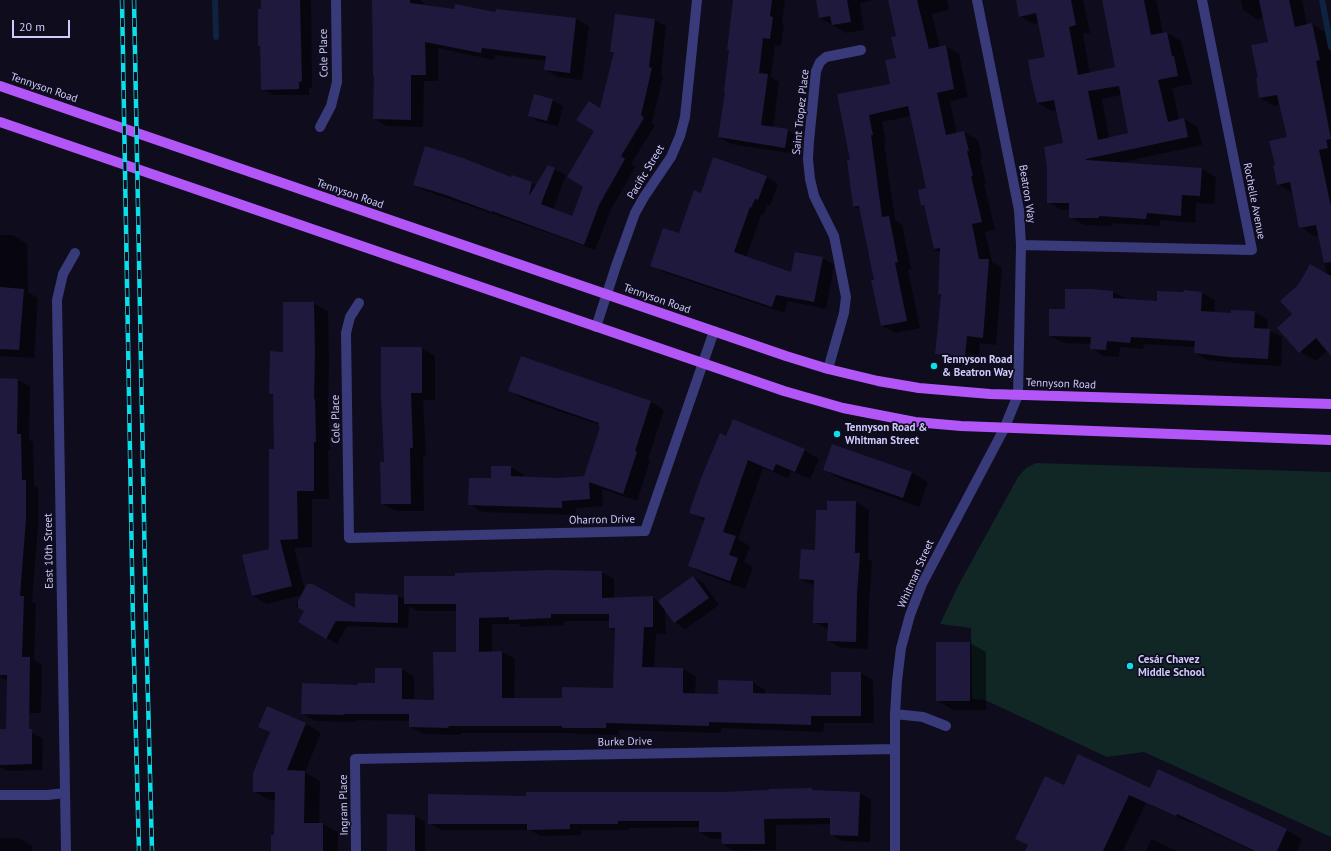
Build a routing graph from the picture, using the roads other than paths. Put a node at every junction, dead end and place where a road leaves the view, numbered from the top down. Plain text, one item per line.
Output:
1 (336, 0) edge
2 (697, 0) edge
3 (977, 0) edge
4 (1202, 0) edge
5 (861, 50) dead end
6 (0, 86) edge
7 (0, 122) edge
8 (320, 127) dead end
9 (1021, 245) junction
10 (75, 253) dead end
11 (607, 294) junction
12 (359, 303) dead end
13 (596, 327) junction
14 (714, 331) junction
15 (703, 363) junction
16 (828, 369) junction
17 (1018, 395) junction
18 (1331, 404) edge
19 (1004, 429) junction
20 (1331, 440) edge
21 (350, 538) joint
22 (895, 714) junction
23 (946, 726) dead end
24 (894, 749) junction
25 (355, 759) joint
26 (65, 793) junction
27 (0, 795) edge
28 (66, 851) edge
29 (356, 851) edge
30 (895, 851) edge

1 - 8 street, Cole Place
2 - 11 street, Pacific Street
3 - 9 street, Beatron Way
4 - 9 street, Rochelle Avenue
5 - 16 street, Saint Tropez Place
6 - 11 main road, Tennyson Road
7 - 13 main road
9 - 17 street, Beatron Way
10 - 26 street, East 10th Street
11 - 13 street, Pacific Street
11 - 14 main road, Tennyson Road
12 - 21 street, Cole Place
13 - 15 main road
14 - 15 street, Oharron Drive
14 - 16 main road, Tennyson Road
15 - 19 main road
15 - 21 street, Oharron Drive
16 - 17 main road, Tennyson Road
17 - 18 main road, Tennyson Road
17 - 19 street, Whitman Street
19 - 20 main road
19 - 22 street, Whitman Street
22 - 23 street
22 - 24 street, Whitman Street
24 - 25 street, Burke Drive
24 - 30 street, Whitman Street
25 - 29 street, Ingram Place
26 - 27 street
26 - 28 street, East 10th Street

